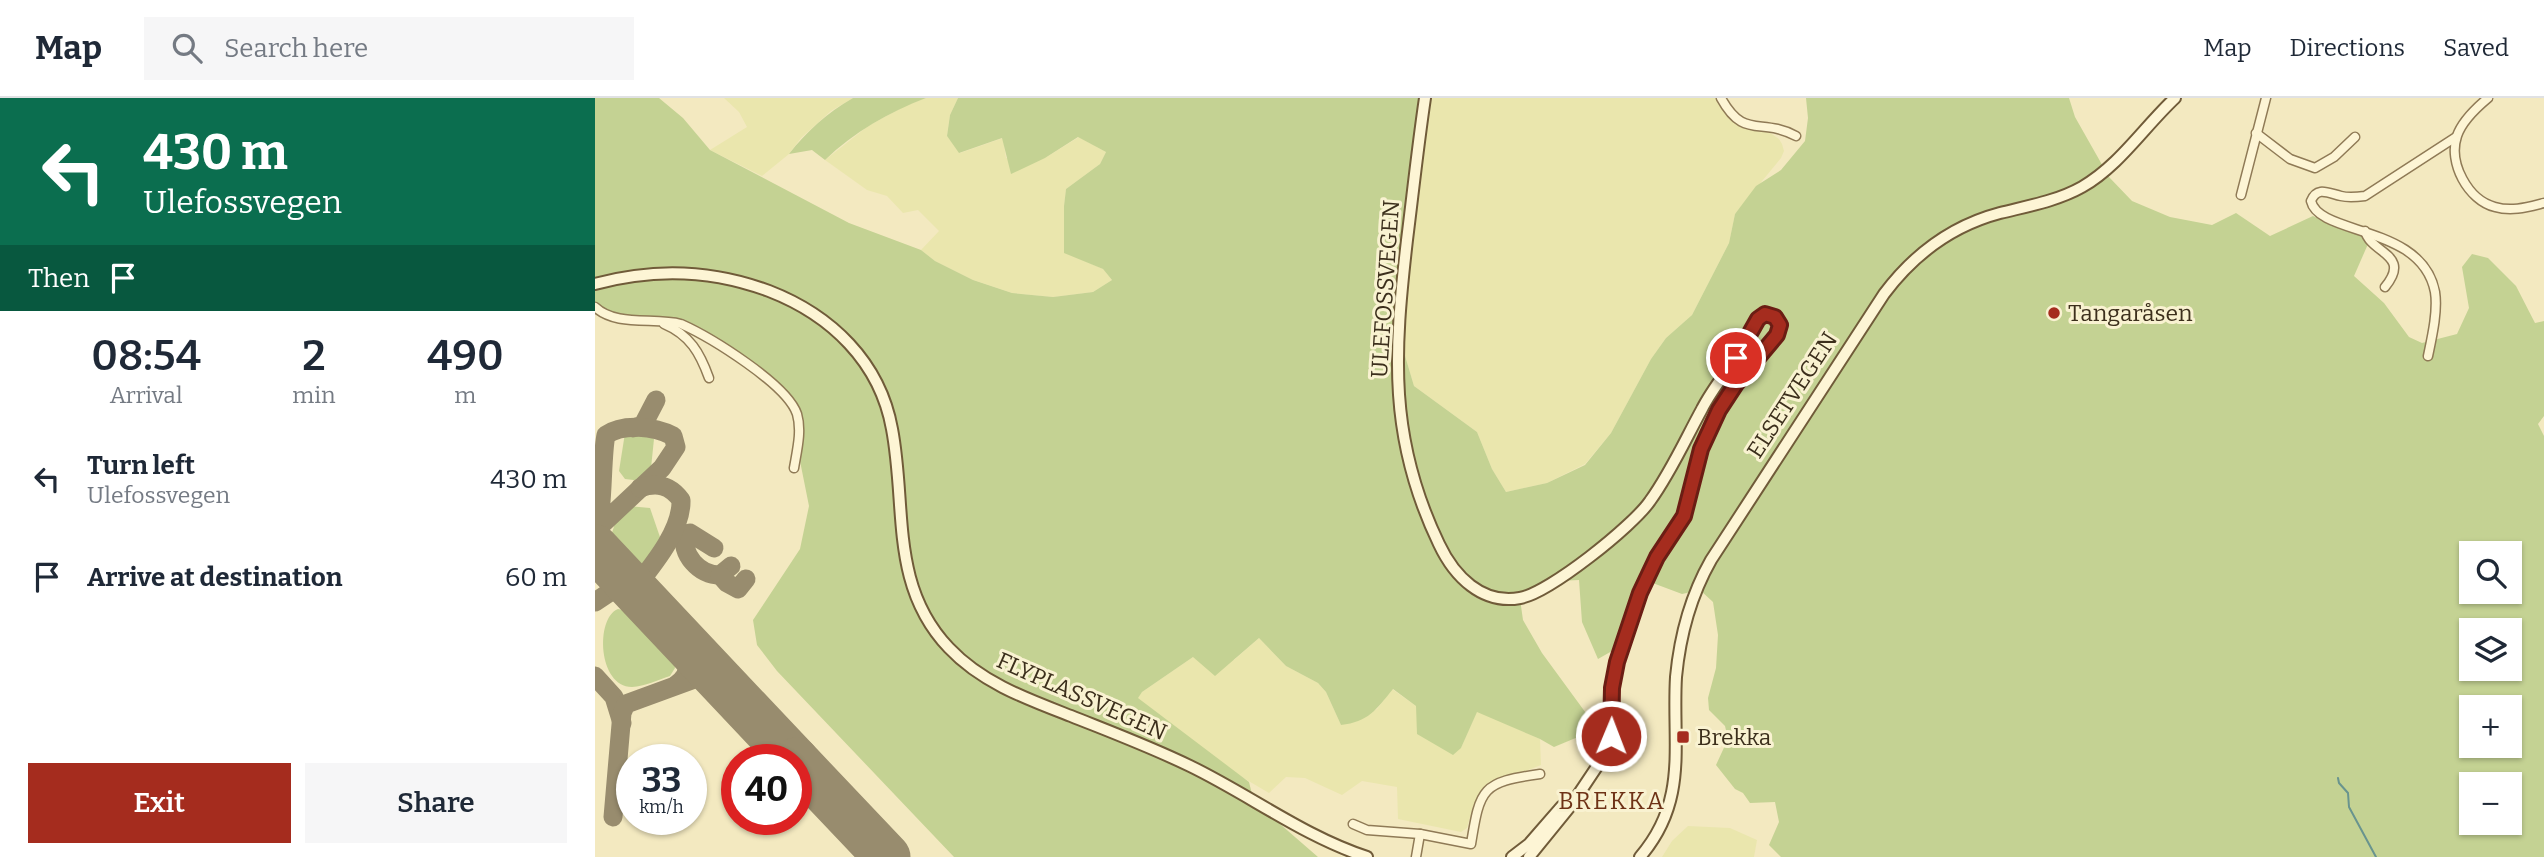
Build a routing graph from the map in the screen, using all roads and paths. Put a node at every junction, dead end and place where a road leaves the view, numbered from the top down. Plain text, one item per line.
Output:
1 (1425, 98) edge
2 (1721, 98) edge
3 (2175, 98) edge
4 (2266, 98) edge
5 (2488, 98) edge
6 (2256, 134) junction
7 (1796, 136) dead end
8 (2355, 136) dead end
9 (2456, 137) junction
10 (2241, 195) dead end
11 (2544, 204) edge
12 (2365, 231) junction
13 (595, 284) edge
14 (2385, 287) dead end
15 (595, 306) edge
16 (655, 320) junction
17 (2428, 356) dead end
18 (709, 378) dead end
19 (793, 468) dead end
20 (1541, 774) dead end
21 (1353, 824) dead end
22 (1420, 834) junction
23 (1520, 856) edge
24 (1367, 857) edge
25 (1416, 857) edge
26 (1640, 857) edge

1 - 23 main road, ULEFOSSVEGEN
2 - 7 street
3 - 26 main road, ELSETVEGEN
4 - 6 street
5 - 9 street
6 - 8 street
6 - 10 street
9 - 11 street
9 - 12 street
12 - 14 street
12 - 17 street
13 - 24 main road, FLYPLASSVEGEN
15 - 16 street
16 - 18 street
16 - 19 street
20 - 22 street
21 - 22 street
22 - 25 street

